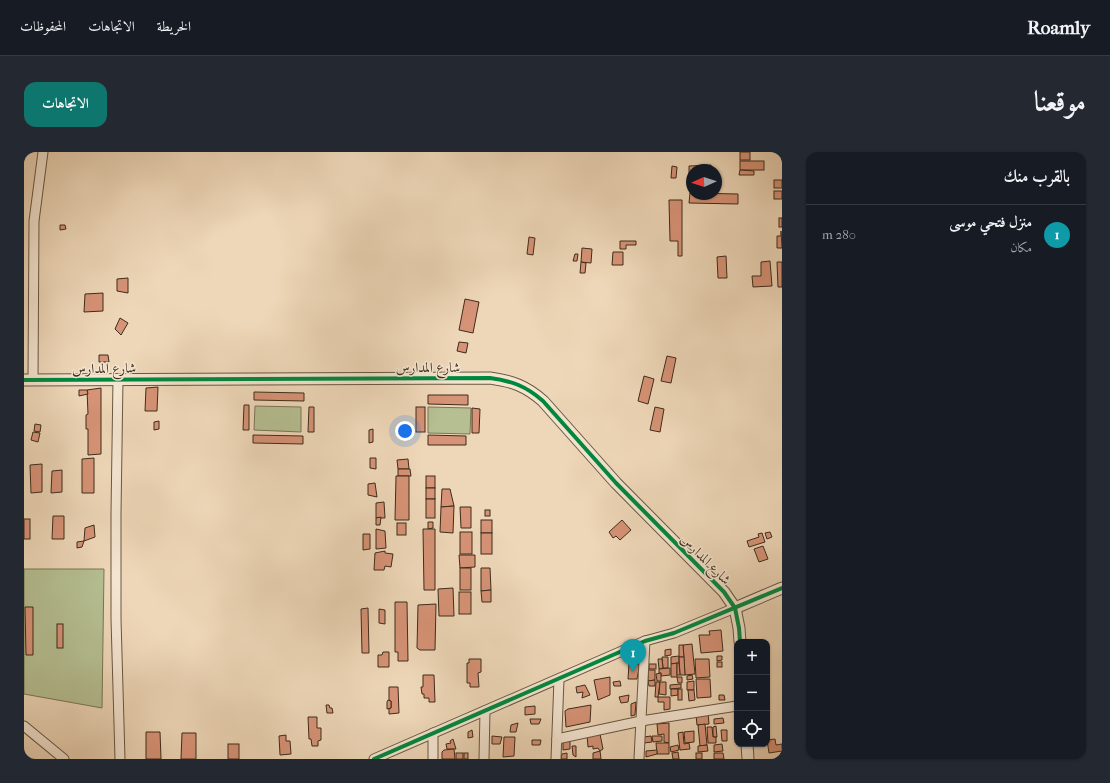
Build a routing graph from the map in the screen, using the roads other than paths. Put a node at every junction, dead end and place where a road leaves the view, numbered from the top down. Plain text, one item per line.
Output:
1 (43, 152) edge
2 (24, 221) edge
3 (34, 221) junction
4 (118, 379) junction
5 (28, 380) edge
6 (782, 588) edge
7 (735, 608) junction
8 (740, 639) edge
9 (645, 641) junction
10 (559, 679) junction
11 (734, 706) edge
12 (485, 711) junction
13 (641, 721) junction
14 (24, 726) edge
15 (433, 734) junction
16 (557, 739) junction
17 (747, 747) edge
18 (378, 758) edge
19 (64, 759) edge
20 (120, 759) edge
21 (433, 759) edge
22 (484, 759) edge
23 (556, 759) edge
24 (639, 759) edge
25 (748, 759) edge

1 - 3 street
2 - 3 street
3 - 5 street
4 - 5 street, شارع المدارس
4 - 7 street, شارع المدارس
4 - 20 street
6 - 7 street
7 - 8 street
7 - 9 street
9 - 10 street
9 - 13 street
10 - 12 street
10 - 16 street
11 - 13 street
12 - 15 street
12 - 22 street
13 - 16 street
13 - 24 street
14 - 19 street
15 - 18 street
15 - 21 street
16 - 23 street
17 - 25 street

